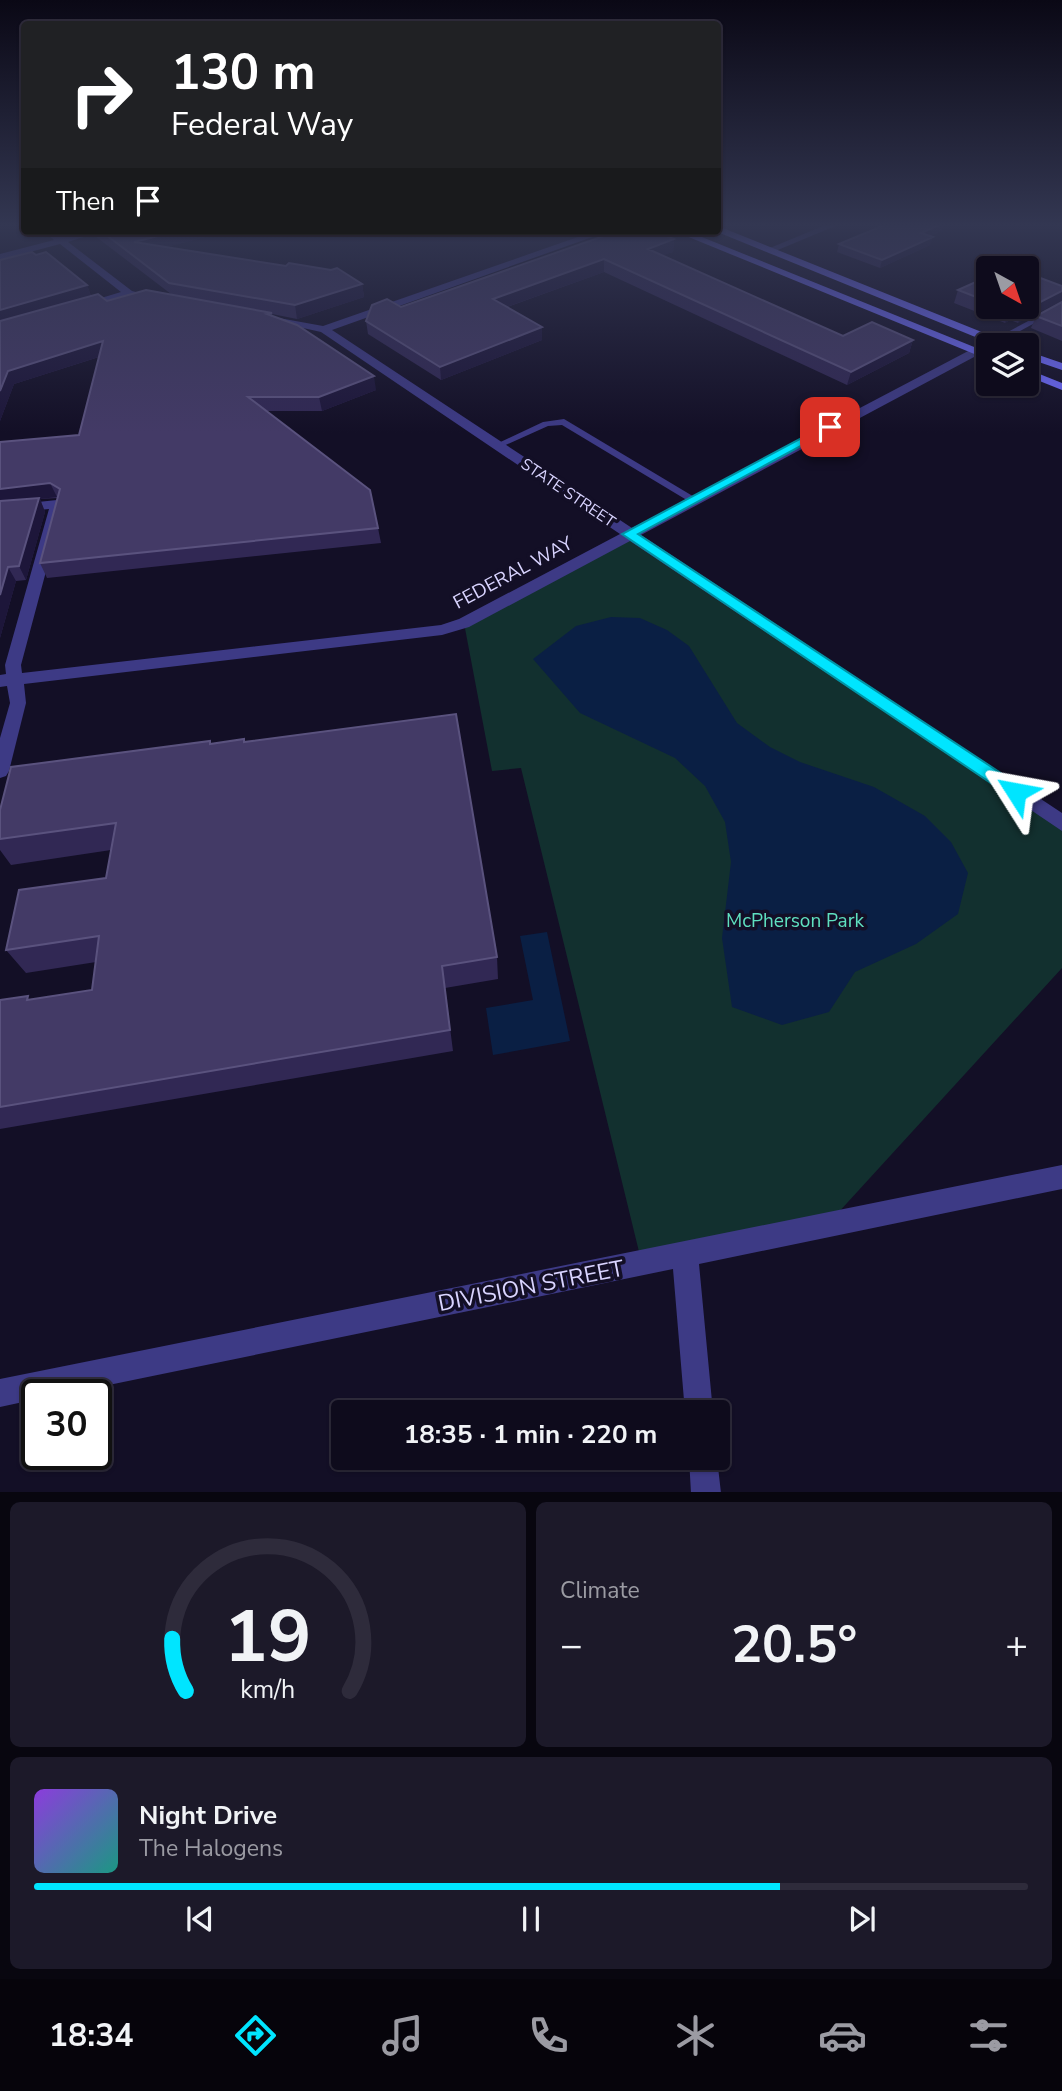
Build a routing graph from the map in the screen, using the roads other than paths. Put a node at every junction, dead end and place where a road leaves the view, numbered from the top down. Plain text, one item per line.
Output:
1 (127, 294) edge
2 (133, 294) edge
3 (425, 294) edge
4 (833, 294) edge
5 (878, 294) edge
6 (171, 300) edge
7 (1062, 305) edge
8 (76, 309) edge
9 (260, 317) edge
10 (324, 329) junction
11 (976, 333) edge
12 (1016, 333) edge
13 (976, 352) edge
14 (976, 357) edge
15 (1039, 358) edge
16 (1062, 367) edge
17 (1039, 377) edge
18 (1062, 387) edge
19 (496, 446) junction
20 (693, 500) junction
21 (0, 510) edge
22 (629, 534) junction
23 (7, 680) edge
24 (0, 771) edge
25 (1062, 823) edge
26 (1062, 1177) edge
27 (685, 1255) junction
28 (0, 1393) edge
29 (698, 1400) edge
30 (704, 1470) edge
31 (706, 1492) edge

1 - 8 street
2 - 6 street
3 - 10 street
4 - 13 main road
5 - 11 main road
7 - 12 lane
9 - 10 street, STATE STREET
10 - 19 street, STATE STREET
14 - 20 street, FEDERAL WAY
15 - 16 main road
17 - 18 main road
19 - 20 lane
19 - 22 street, STATE STREET
20 - 22 street, FEDERAL WAY
21 - 23 street
22 - 23 street, FEDERAL WAY
22 - 25 street, STATE STREET
23 - 24 street
26 - 27 street, DIVISION STREET
27 - 28 street, DIVISION STREET
27 - 29 street
30 - 31 street

